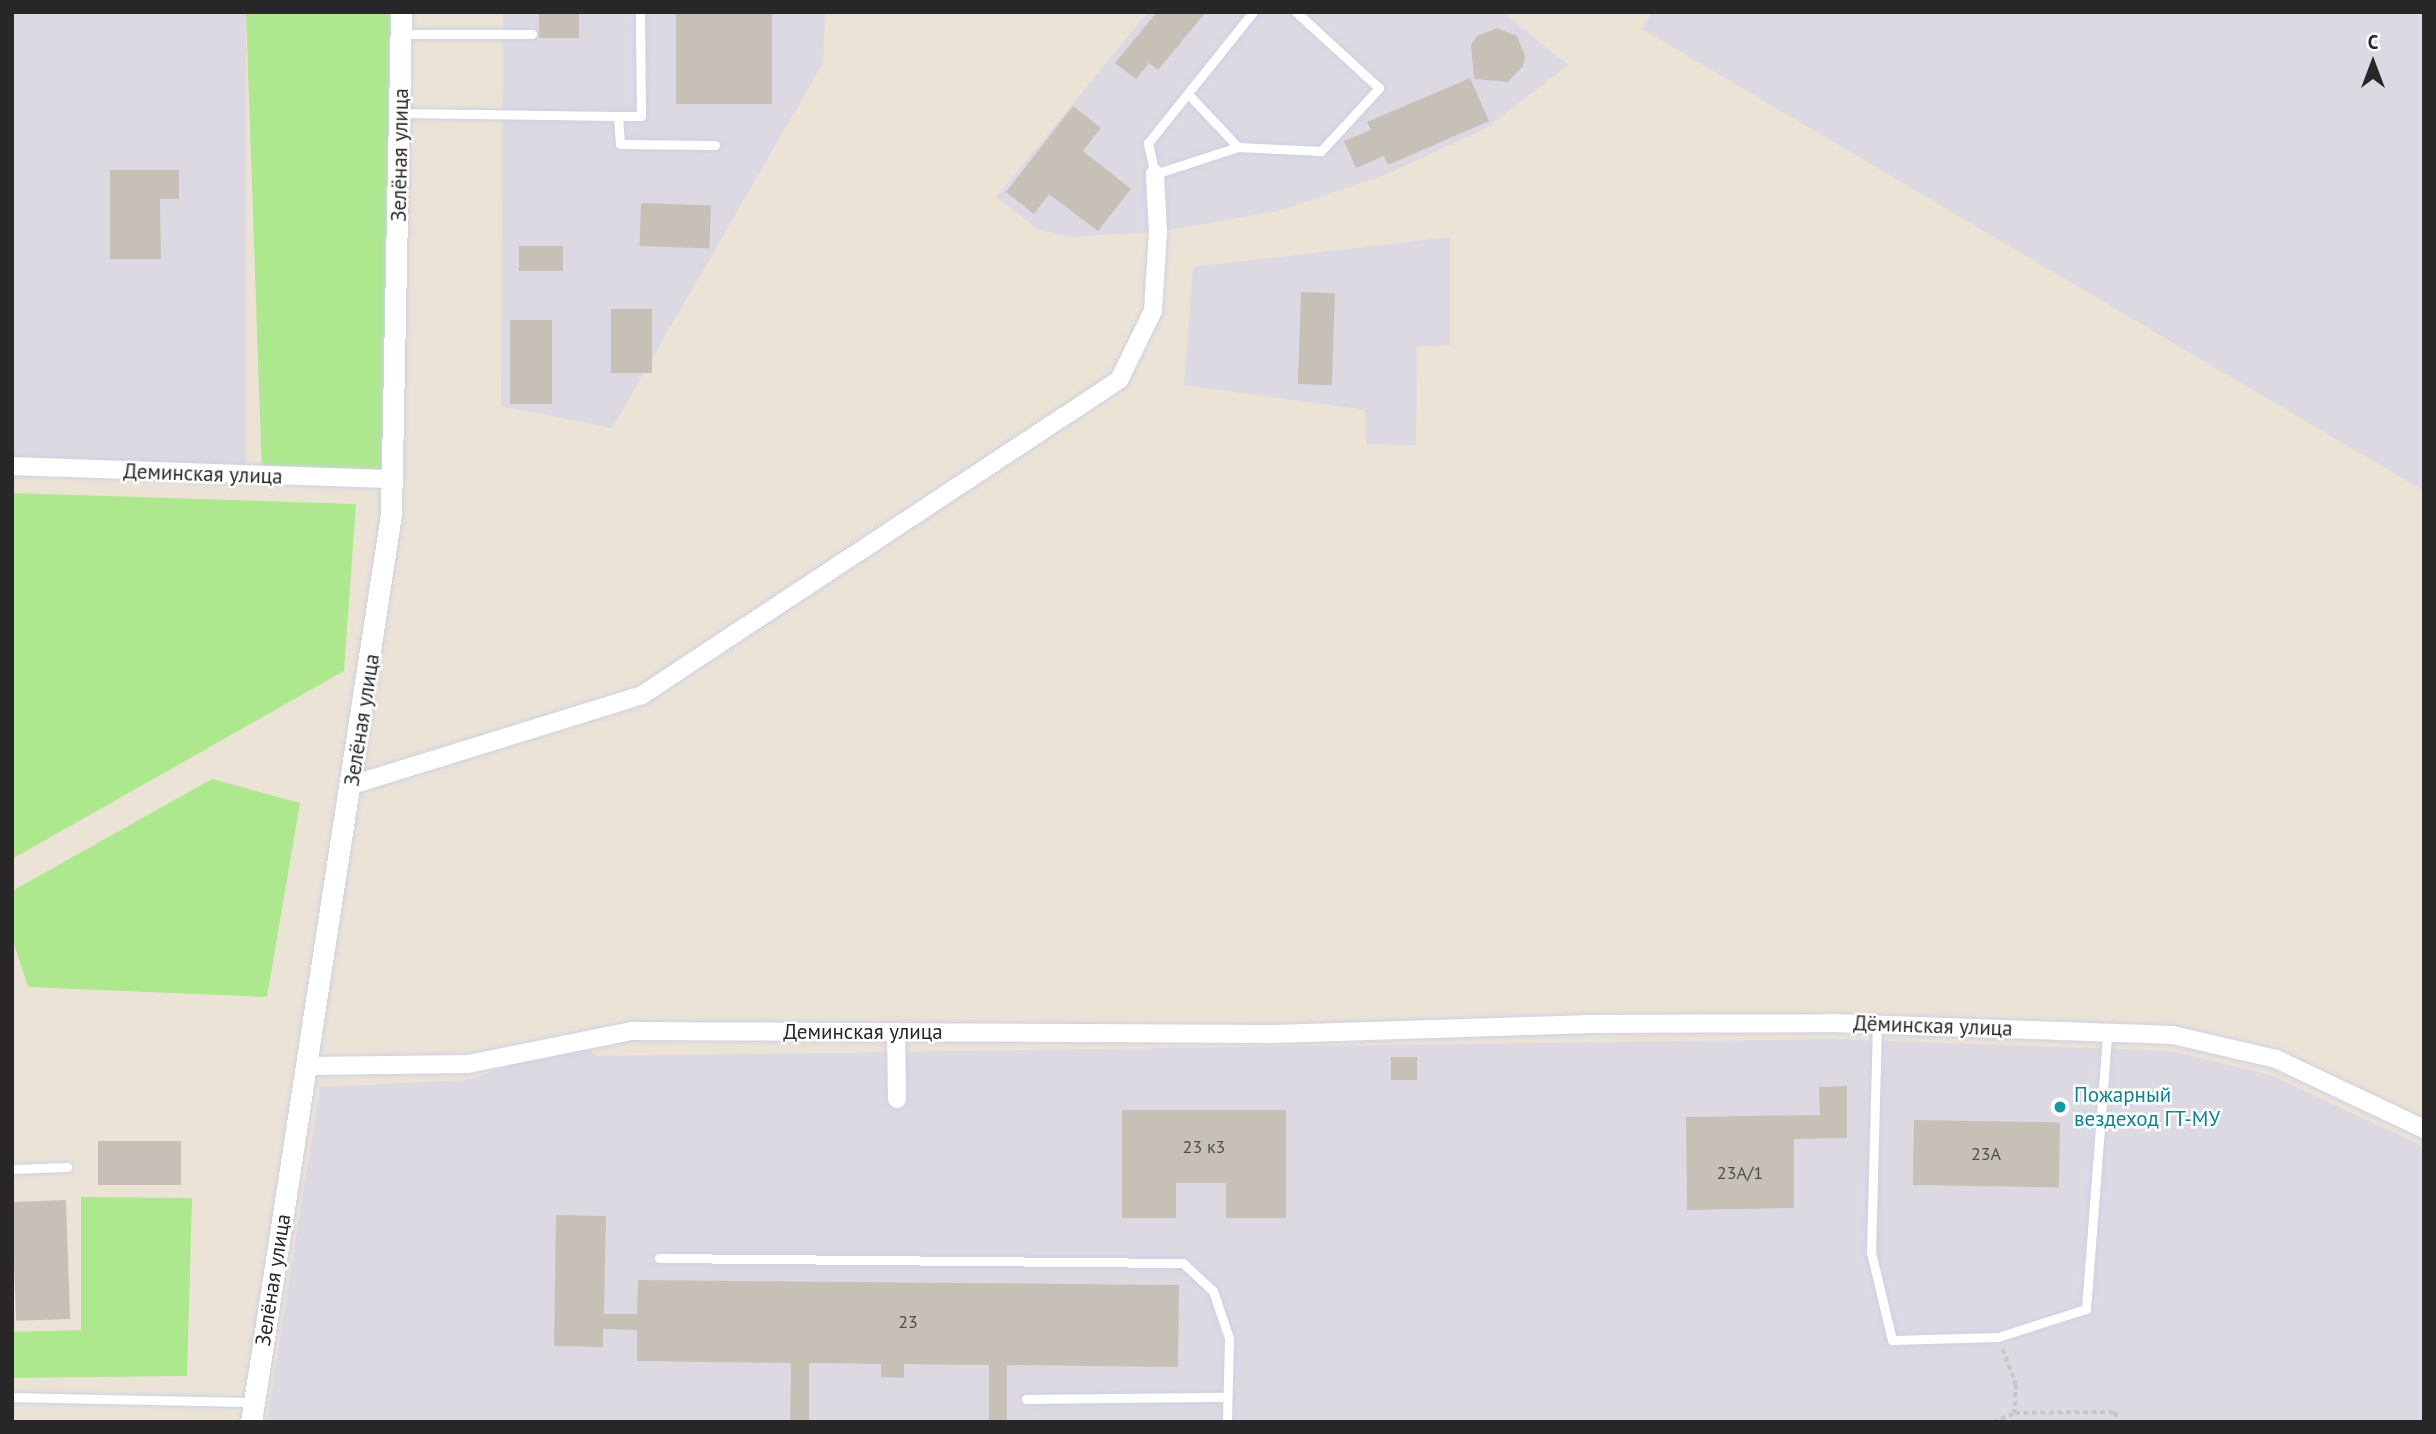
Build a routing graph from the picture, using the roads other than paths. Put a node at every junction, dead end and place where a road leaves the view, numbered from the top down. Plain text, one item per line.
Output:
1 (401, 12) edge
2 (640, 12) edge
3 (1254, 12) edge
4 (1296, 12) edge
5 (401, 34) junction
6 (532, 34) dead end
7 (1188, 94) junction
8 (401, 113) junction
9 (618, 116) junction
10 (715, 145) dead end
11 (1238, 147) junction
12 (1155, 174) junction
13 (12, 466) edge
14 (393, 479) junction
15 (352, 785) junction
16 (1877, 1025) junction
17 (1423, 1029) joint
18 (896, 1032) junction
19 (2107, 1033) junction
20 (307, 1066) junction
21 (897, 1099) dead end
22 (2424, 1129) edge
23 (67, 1167) dead end
24 (12, 1169) edge
25 (659, 1258) dead end
26 (12, 1397) edge
27 (1227, 1397) junction
28 (1026, 1399) dead end
29 (252, 1412) edge
30 (1227, 1422) edge

1 - 5 street, Зелёная улица
2 - 9 lane
3 - 7 lane
4 - 11 lane
5 - 6 lane
5 - 8 street, Зелёная улица
7 - 11 lane
7 - 12 lane
8 - 9 lane
8 - 14 street, Зелёная улица
9 - 10 lane
11 - 12 lane
12 - 15 street
13 - 14 street, Деминская улица
14 - 15 street, Зелёная улица
15 - 20 street, Зелёная улица
16 - 17 street, Дёминская улица
16 - 19 street, Дёминская улица
16 - 19 lane
17 - 18 street, Деминская улица
18 - 20 street, Деминская улица
18 - 21 street
19 - 22 street, Дёминская улица
20 - 29 street, Зелёная улица
23 - 24 lane
25 - 27 lane
26 - 29 lane
27 - 28 lane
27 - 30 lane

